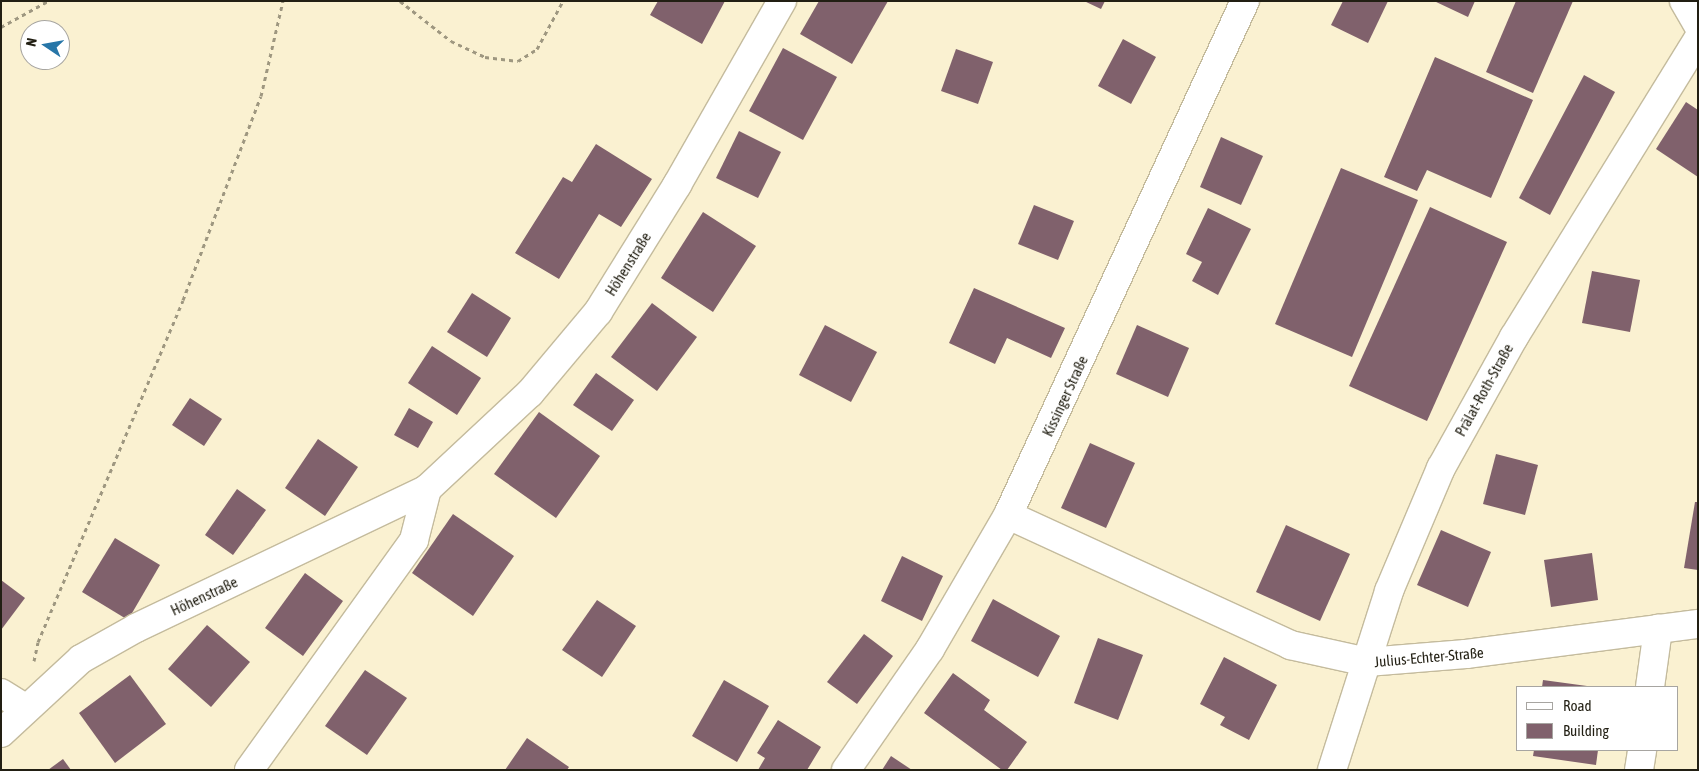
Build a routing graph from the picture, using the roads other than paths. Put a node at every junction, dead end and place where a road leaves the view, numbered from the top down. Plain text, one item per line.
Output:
1 (782, 1) edge
2 (1245, 1) edge
3 (1684, 1) edge
4 (1698, 25) edge
5 (1698, 39) edge
6 (427, 489) junction
7 (1008, 515) junction
8 (1698, 624) edge
9 (1658, 629) junction
10 (1367, 662) junction
11 (1650, 686) edge
12 (1, 693) edge
13 (25, 708) junction
14 (1, 733) edge
15 (1642, 751) edge
16 (249, 770) edge
17 (846, 770) edge
18 (1332, 770) edge
19 (1639, 770) edge

1 - 6 street, Höhenstraße
2 - 7 street, Kissinger Straße
3 - 4 street
5 - 10 street, Prälat-Roth-Straße
6 - 13 street, Höhenstraße
6 - 16 street
7 - 10 street, Julius-Echter-Straße
7 - 17 street, Kissinger Straße
8 - 9 street, Julius-Echter-Straße
9 - 10 street, Julius-Echter-Straße
9 - 11 street
10 - 18 street, Prälat-Roth-Straße
12 - 13 street
13 - 14 street, Höhenstraße
15 - 19 street

